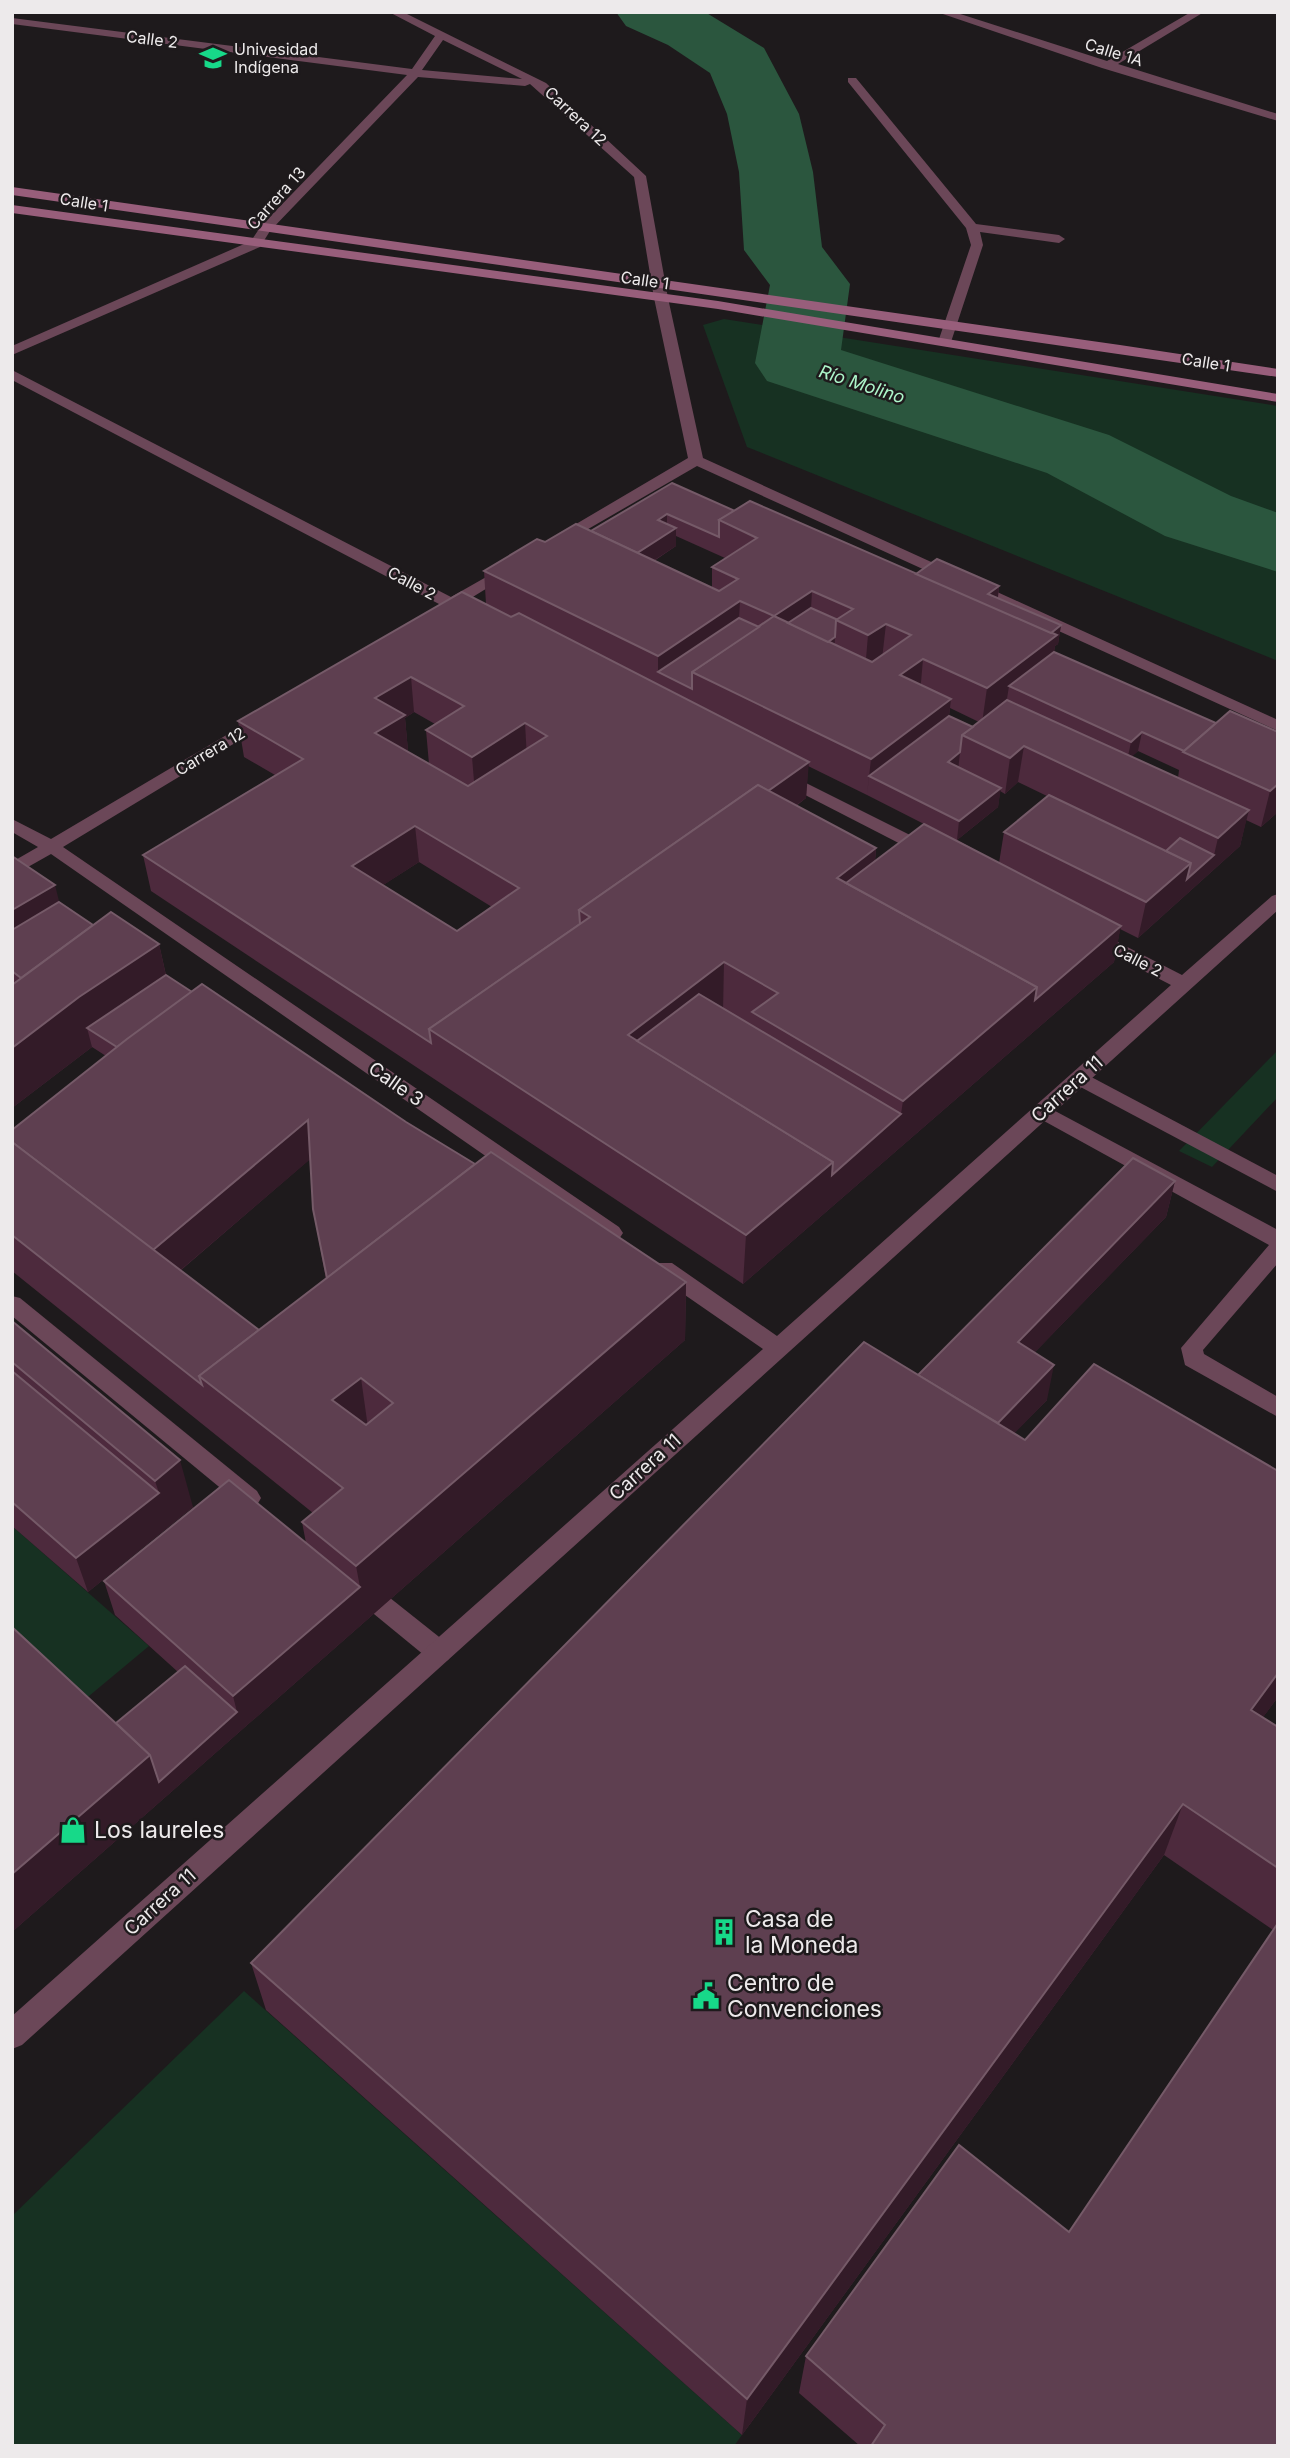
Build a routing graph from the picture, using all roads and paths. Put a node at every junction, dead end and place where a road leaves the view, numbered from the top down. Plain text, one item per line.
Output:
1 (394, 12) edge
2 (943, 12) edge
3 (1199, 12) edge
4 (12, 21) edge
5 (440, 37) junction
6 (1106, 66) junction
7 (415, 73) junction
8 (852, 80) dead end
9 (541, 85) junction
10 (1278, 118) edge
11 (12, 191) edge
12 (12, 209) edge
13 (972, 227) junction
14 (265, 229) junction
15 (1059, 239) dead end
16 (256, 244) junction
17 (658, 281) junction
18 (661, 298) junction
19 (952, 323) junction
20 (945, 342) junction
21 (12, 351) edge
22 (1278, 373) edge
23 (12, 374) edge
24 (1278, 398) edge
25 (696, 460) junction
26 (544, 549) edge
27 (521, 563) edge
28 (451, 603) junction
29 (428, 618) edge
30 (488, 622) edge
31 (275, 711) edge
32 (1278, 726) edge
33 (769, 768) edge
34 (12, 824) edge
35 (52, 847) junction
36 (940, 857) edge
37 (12, 870) edge
38 (1278, 900) edge
39 (1074, 927) edge
40 (1184, 984) junction
41 (1080, 1078) junction
42 (1042, 1111) junction
43 (1278, 1185) edge
44 (1278, 1240) edge
45 (628, 1245) edge
46 (1278, 1248) edge
47 (651, 1261) edge
48 (12, 1304) edge
49 (778, 1348) junction
50 (1278, 1408) edge
51 (268, 1513) edge
52 (343, 1574) edge
53 (439, 1652) junction
54 (12, 2035) edge

1 - 5 street, Carrera 12
2 - 6 street, Calle 1A
3 - 6 street
4 - 7 street, Calle 2
5 - 7 street, Carrera 13
5 - 9 street, Carrera 12
6 - 10 street, Calle 1A
7 - 9 street, Calle 2
7 - 14 street, Carrera 13
8 - 13 street
9 - 17 street, Carrera 12
11 - 14 main road, Calle 1
12 - 16 main road, Calle 1
13 - 15 street
13 - 19 street
14 - 16 street, Carrera 13
14 - 17 main road, Calle 1
16 - 18 main road, Calle 1
16 - 21 street, Carrera 13
17 - 18 street, Carrera 12
17 - 19 main road, Calle 1
18 - 20 main road, Calle 1
18 - 25 street, Calle 1
19 - 20 street
19 - 22 main road, Calle 1
20 - 24 main road, Calle 1
23 - 28 street, Calle 2
25 - 26 street
25 - 32 street
27 - 28 street
28 - 29 street
28 - 30 street, Calle 2
31 - 35 street, Carrera 12
33 - 36 street
34 - 35 street, Calle 3
35 - 37 street, Carrera 12
35 - 45 street, Calle 3
38 - 40 street, Carrera 11
39 - 40 street, Calle 2
40 - 41 street, Carrera 11
41 - 42 street, Carrera 11
41 - 43 street
42 - 44 street
42 - 49 street, Carrera 11
46 - 50 street
47 - 49 street
48 - 51 street
49 - 53 street, Carrera 11
52 - 53 street
53 - 54 street, Carrera 11

